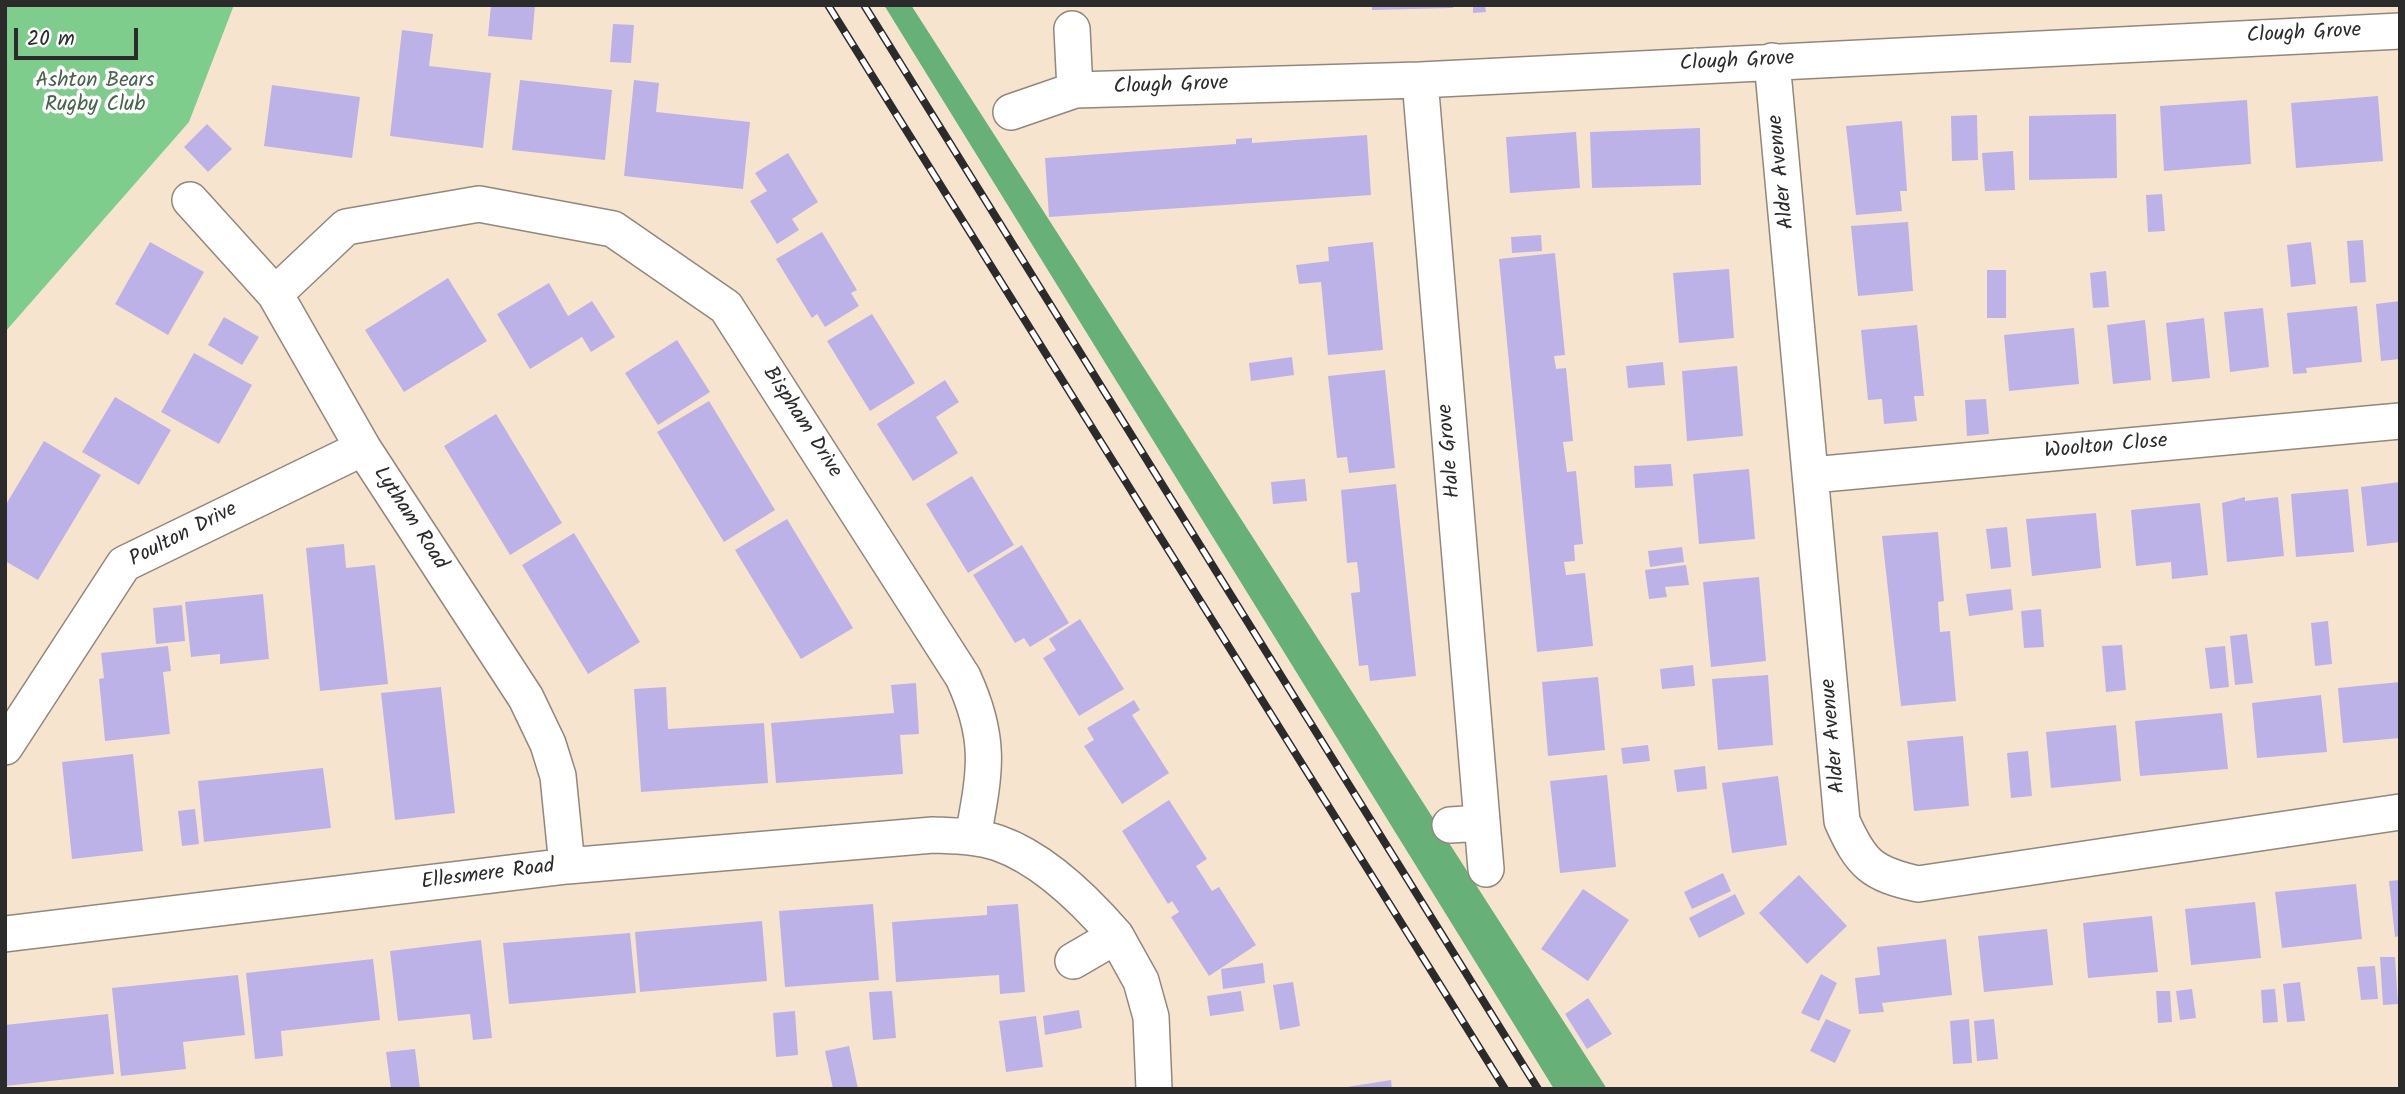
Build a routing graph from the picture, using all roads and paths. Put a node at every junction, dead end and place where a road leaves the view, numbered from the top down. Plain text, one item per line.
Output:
1 (1072, 29) dead end
2 (2400, 30) edge
3 (1772, 61) junction
4 (1420, 80) junction
5 (1075, 90) junction
6 (1011, 112) dead end
7 (190, 200) dead end
8 (275, 294) junction
9 (2400, 421) edge
10 (363, 448) junction
11 (1812, 475) junction
12 (5, 747) edge
13 (2400, 812) edge
14 (973, 837) junction
15 (567, 866) junction
16 (1486, 869) dead end
17 (5, 934) edge
18 (1116, 936) junction
19 (1073, 961) dead end
20 (1154, 1089) edge

1 - 5 street
2 - 3 street, Clough Grove
3 - 4 street, Clough Grove
3 - 11 street, Alder Avenue
4 - 5 street, Clough Grove
4 - 16 street, Hale Grove
5 - 6 street, Clough Grove
7 - 8 street, Lytham Road
8 - 10 street, Lytham Road
8 - 14 street, Bispham Drive
9 - 11 street, Woolton Close
10 - 12 street, Poulton Drive
10 - 15 street, Lytham Road
11 - 13 street, Alder Avenue
14 - 15 street, Ellesmere Road
14 - 18 street
15 - 17 street, Ellesmere Road
18 - 19 street
18 - 20 street

